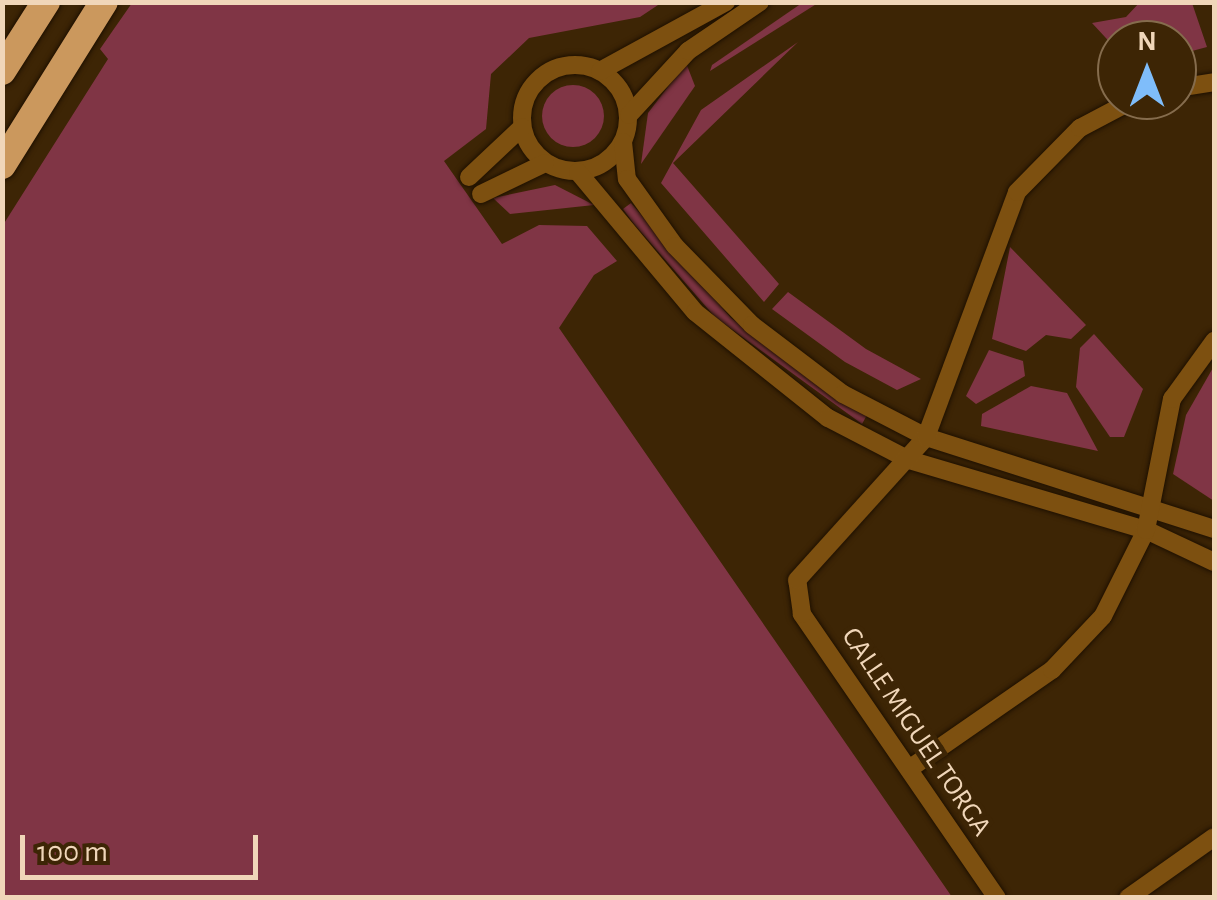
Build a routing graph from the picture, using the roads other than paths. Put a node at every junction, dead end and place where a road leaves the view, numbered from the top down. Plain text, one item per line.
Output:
1 (46, 2) edge
2 (104, 2) edge
3 (726, 2) edge
4 (760, 2) edge
5 (2, 71) edge
6 (600, 71) junction
7 (629, 115) junction
8 (1097, 119) edge
9 (522, 128) junction
10 (623, 142) junction
11 (545, 163) junction
12 (2, 165) edge
13 (578, 172) junction
14 (469, 177) dead end
15 (481, 194) dead end
16 (1214, 341) edge
17 (926, 437) junction
18 (908, 460) junction
19 (1146, 500) junction
20 (1214, 529) edge
21 (1146, 530) junction
22 (1214, 562) edge
23 (908, 770) junction
24 (1214, 837) edge
25 (997, 898) edge
26 (1128, 898) edge

1 - 5 highway
2 - 12 highway
3 - 6 street
4 - 7 street
6 - 7 street
6 - 9 street
7 - 10 street
8 - 17 street
9 - 11 street
9 - 14 street
10 - 13 street
10 - 17 street
11 - 13 street
11 - 15 street
13 - 18 street
16 - 19 street
17 - 18 street
17 - 19 street
18 - 21 street
18 - 23 street, CALLE MIGUEL TORGA
19 - 20 street
19 - 21 street
21 - 22 street
21 - 23 street
23 - 25 street, CALLE MIGUEL TORGA
24 - 26 street

